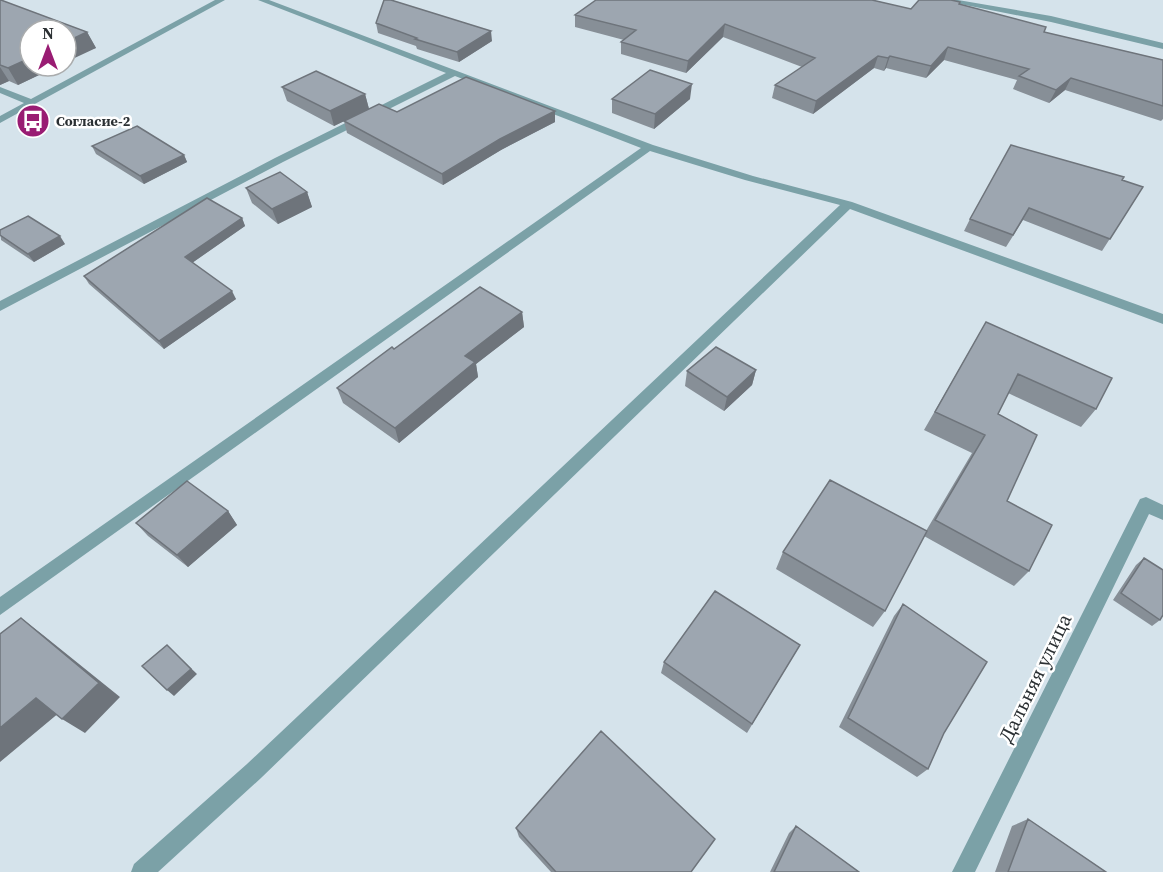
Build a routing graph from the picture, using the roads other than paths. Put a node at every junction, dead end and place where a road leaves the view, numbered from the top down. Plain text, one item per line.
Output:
1 (220, 0) edge
2 (262, 0) edge
3 (944, 0) edge
4 (1163, 46) edge
5 (456, 72) junction
6 (0, 90) edge
7 (33, 103) junction
8 (0, 120) edge
9 (649, 147) junction
10 (848, 204) junction
11 (0, 307) edge
12 (1163, 319) edge
13 (1155, 508) edge
14 (0, 608) edge
15 (142, 872) edge
16 (963, 872) edge

1 - 7 street
2 - 5 street
3 - 4 street
5 - 9 street
5 - 11 street
6 - 7 street
7 - 8 street
9 - 10 street
9 - 14 street
10 - 12 street
10 - 15 street
13 - 16 street, Дальняя улица

